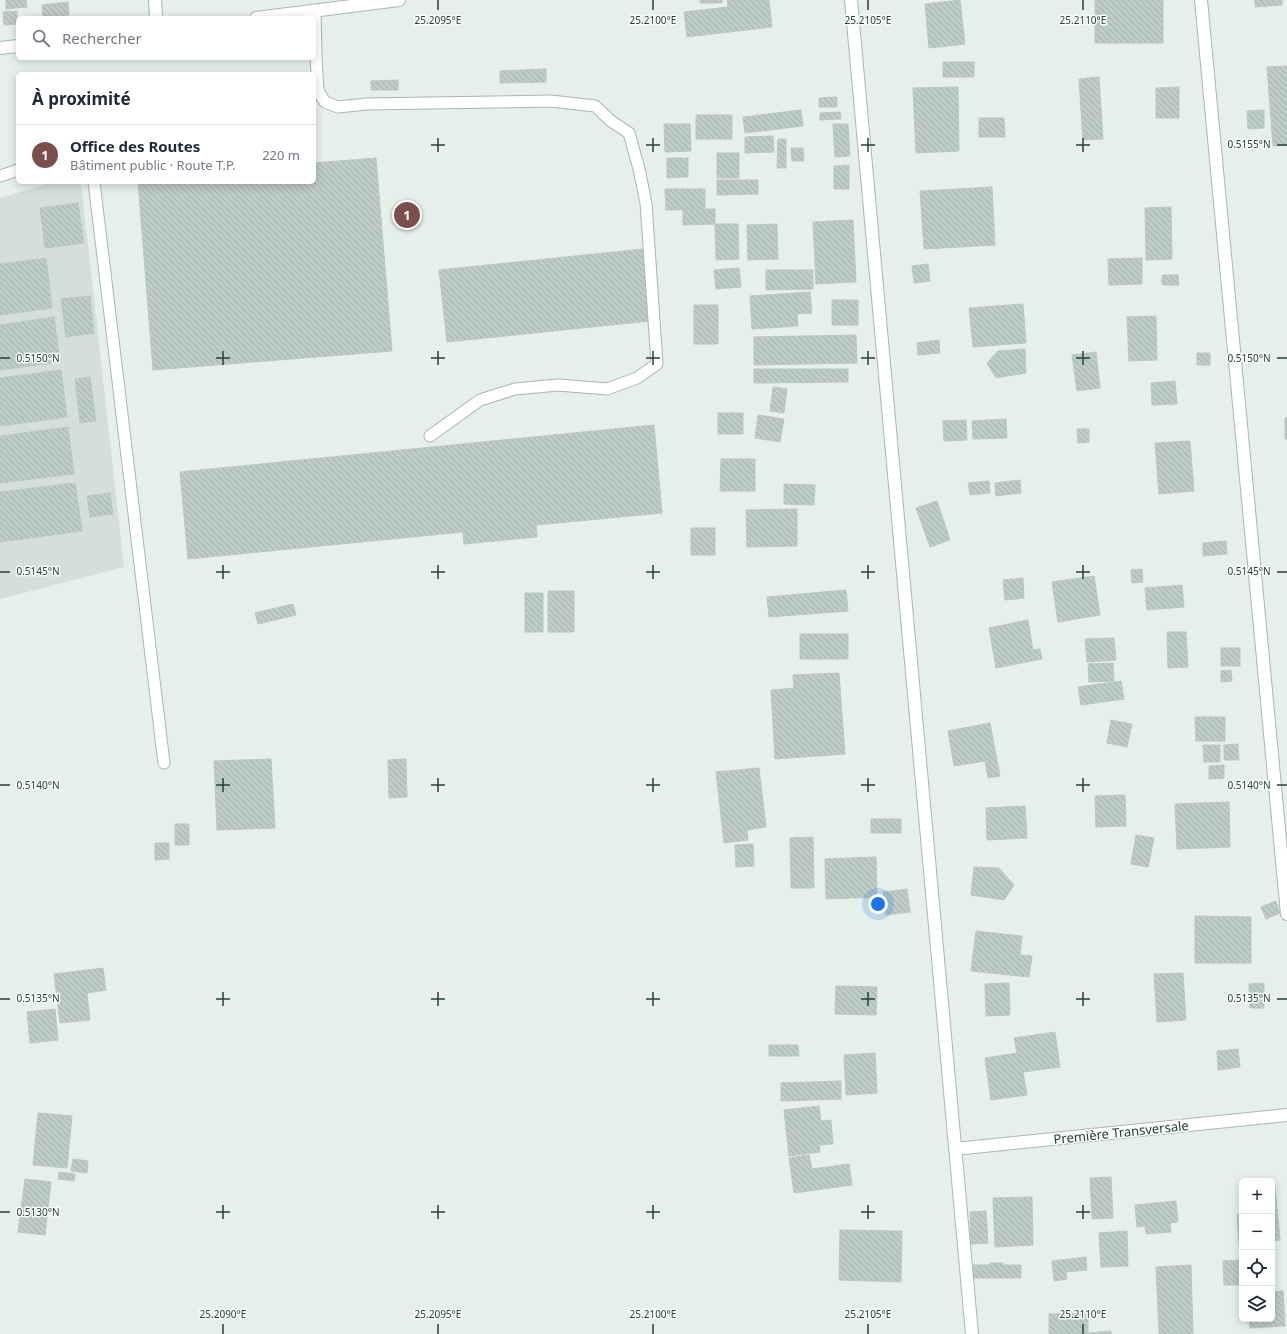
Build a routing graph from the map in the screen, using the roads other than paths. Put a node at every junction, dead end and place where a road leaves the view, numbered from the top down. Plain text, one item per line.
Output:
1 (155, 0) edge
2 (399, 0) edge
3 (851, 0) edge
4 (1201, 0) edge
5 (315, 11) junction
6 (156, 16) edge
7 (273, 16) edge
8 (315, 16) edge
9 (16, 46) edge
10 (0, 48) edge
11 (316, 57) edge
12 (16, 171) edge
13 (0, 176) edge
14 (94, 184) edge
15 (430, 436) dead end
16 (164, 763) dead end
17 (1287, 914) edge
18 (1287, 1115) edge
19 (955, 1149) junction
20 (972, 1334) edge

1 - 6 street
2 - 5 street
3 - 19 street
4 - 17 street
5 - 7 street
5 - 8 lane
9 - 10 street
11 - 15 lane
12 - 13 lane
14 - 16 lane
18 - 19 street, Première Transversale
19 - 20 street

